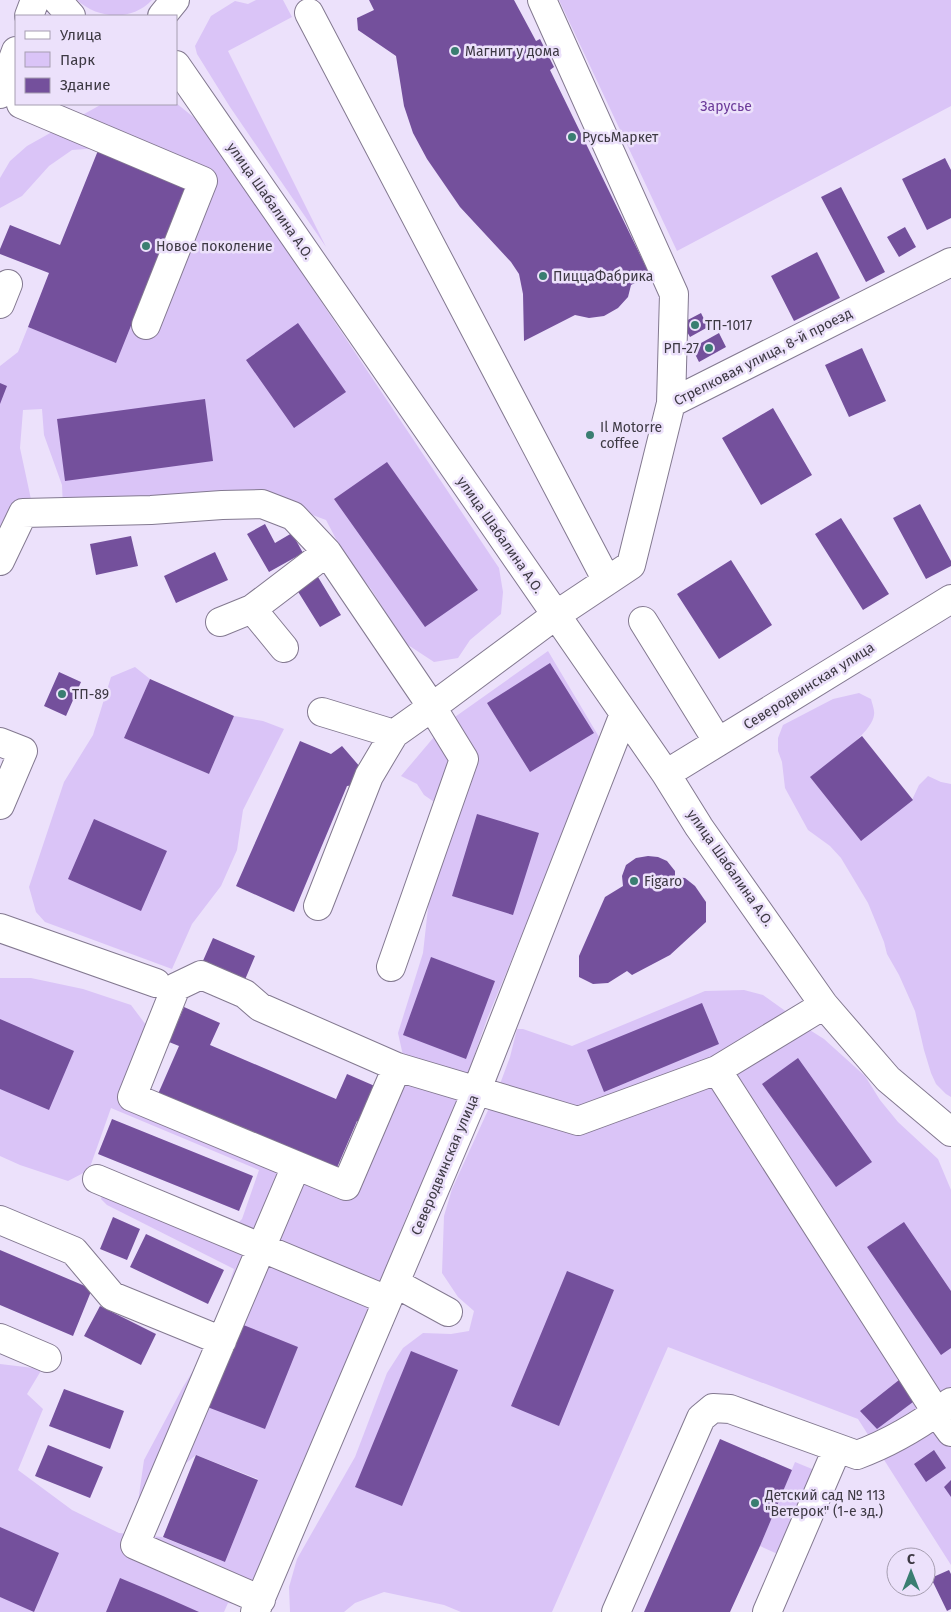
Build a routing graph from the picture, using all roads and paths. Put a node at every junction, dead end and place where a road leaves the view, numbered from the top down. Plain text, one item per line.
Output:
1 (35, 0) edge
2 (57, 0) edge
3 (542, 0) edge
4 (309, 13) dead end
5 (29, 15) edge
6 (69, 15) edge
7 (15, 57) edge
8 (178, 68) edge
9 (9, 93) edge
10 (35, 105) edge
11 (951, 262) edge
12 (146, 325) dead end
13 (670, 403) junction
14 (327, 552) junction
15 (0, 560) edge
16 (607, 581) junction
17 (951, 599) edge
18 (252, 609) junction
19 (556, 615) junction
20 (643, 621) dead end
21 (220, 622) dead end
22 (284, 648) dead end
23 (432, 707) junction
24 (322, 712) dead end
25 (624, 714) junction
26 (394, 734) junction
27 (0, 742) edge
28 (718, 742) junction
29 (666, 774) junction
30 (0, 805) edge
31 (318, 906) dead end
32 (0, 928) edge
33 (391, 967) dead end
34 (156, 982) dead end
35 (824, 1005) junction
36 (397, 1067) junction
37 (717, 1070) junction
38 (476, 1092) junction
39 (951, 1132) edge
40 (296, 1166) junction
41 (97, 1179) dead end
42 (0, 1220) edge
43 (262, 1247) junction
44 (391, 1292) junction
45 (448, 1312) dead end
46 (0, 1338) edge
47 (222, 1341) junction
48 (47, 1358) dead end
49 (946, 1415) edge
50 (837, 1449) junction
51 (258, 1606) edge
52 (616, 1612) edge
53 (767, 1612) edge

1 - 5 street
2 - 6 street
3 - 13 street
4 - 16 street
7 - 9 street
8 - 19 street, улица Шабалина А.О.
10 - 12 street
11 - 13 street, Стрелковая улица, 8-й проезд
13 - 16 street, Стрелковая улица, 8-й проезд
14 - 15 street
14 - 18 street
14 - 23 street
16 - 19 street, Стрелковая улица, 8-й проезд
17 - 28 street, Северодвинская улица
18 - 21 street
18 - 22 street
19 - 23 street, Стрелковая улица, 8-й проезд
19 - 25 street, улица Шабалина А.О.
20 - 28 street
23 - 26 street, Стрелковая улица, 8-й проезд
23 - 33 street
24 - 26 street
25 - 29 street, улица Шабалина А.О.
25 - 38 street, Северодвинская улица
26 - 31 street
27 - 30 street
28 - 29 street, Северодвинская улица
29 - 35 street, улица Шабалина А.О.
32 - 34 street
35 - 37 street
35 - 39 street, улица Шабалина А.О.
36 - 38 street
36 - 40 street
36 - 40 street
37 - 38 street
37 - 49 street
38 - 44 street, Северодвинская улица
40 - 43 street
41 - 43 street
42 - 47 street
43 - 44 street
43 - 47 street
44 - 45 street
44 - 51 street, Северодвинская улица
46 - 48 street
47 - 51 street
49 - 50 street
50 - 52 street
50 - 53 street

